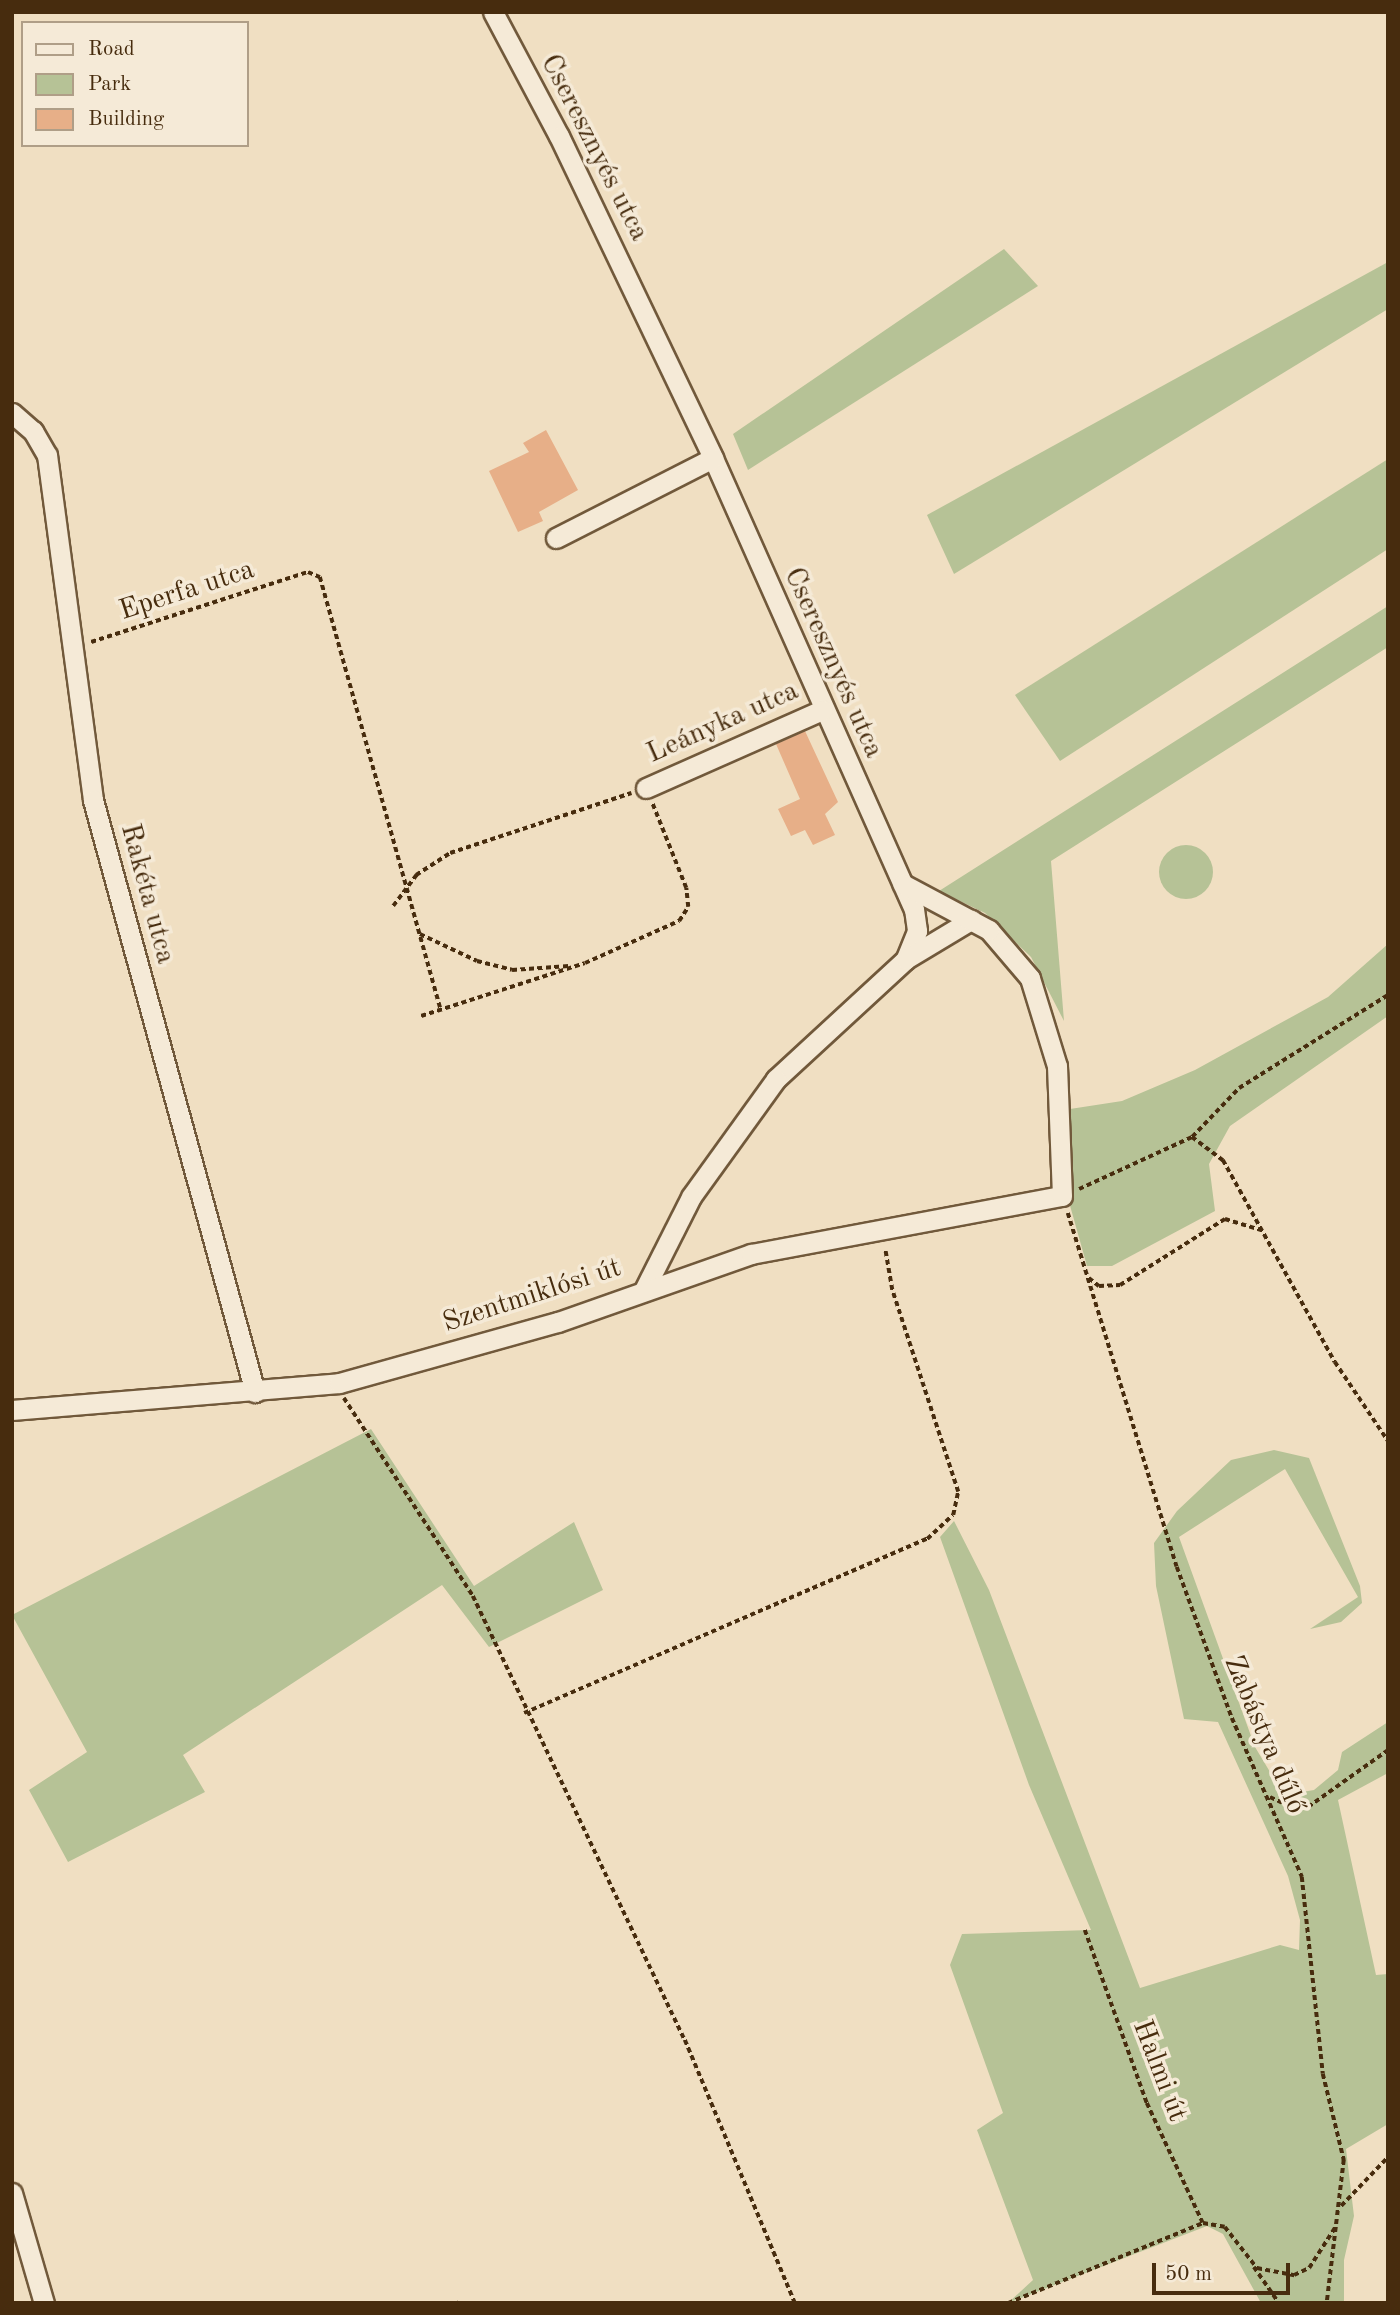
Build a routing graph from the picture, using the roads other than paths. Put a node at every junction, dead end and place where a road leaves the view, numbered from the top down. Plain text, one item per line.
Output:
1 (493, 12) edge
2 (12, 413) edge
3 (713, 458) junction
4 (556, 538) dead end
5 (822, 709) junction
6 (646, 788) road end
7 (903, 884) junction
8 (971, 920) junction
9 (905, 960) junction
10 (645, 1288) junction
11 (255, 1392) junction
12 (12, 1410) edge
13 (12, 2193) edge
14 (44, 2303) edge

1 - 3 street, Cseresznyés utca
2 - 11 street, Rakéta utca
3 - 4 street
3 - 5 street, Cseresznyés utca
5 - 6 street, Leányka utca
5 - 7 street, Cseresznyés utca
7 - 8 street
7 - 9 street, Cseresznyés utca
8 - 9 street
8 - 10 street, Szentmiklósi út
9 - 10 street, Cseresznyés utca
10 - 11 street, Szentmiklósi út
11 - 12 street, Szentmiklósi út
13 - 14 street

